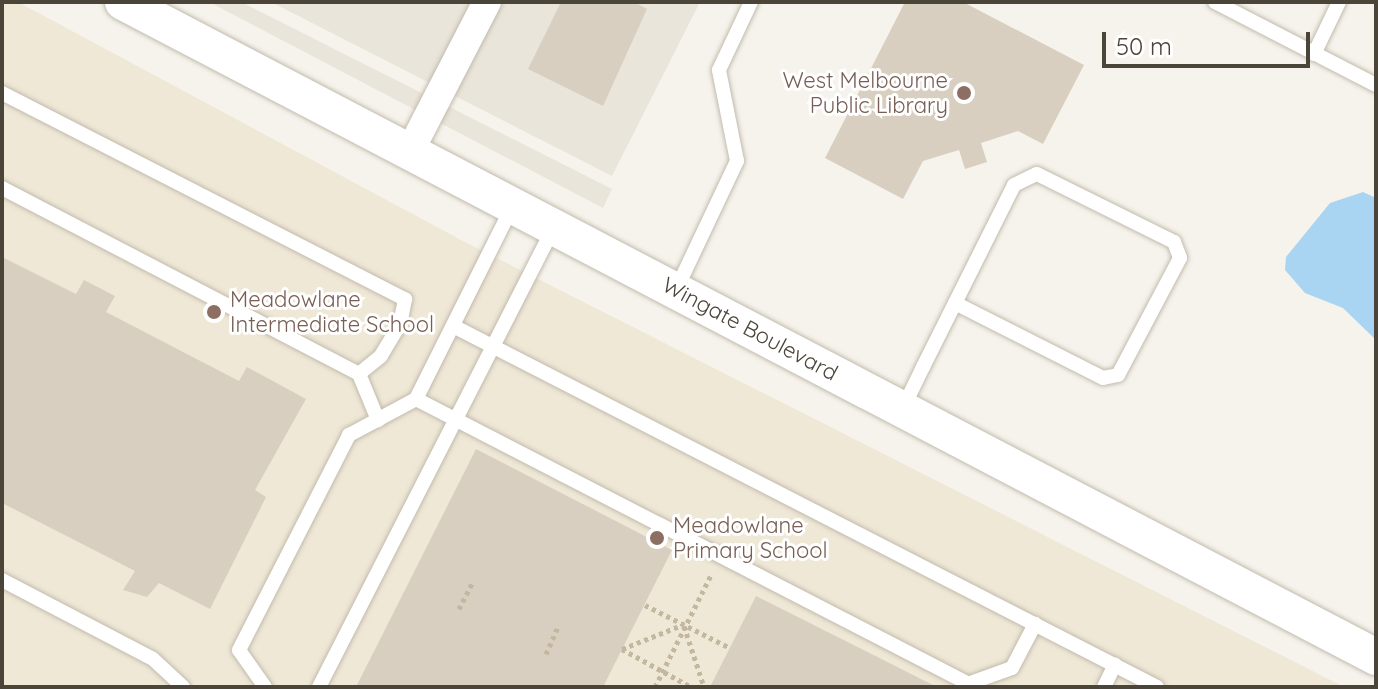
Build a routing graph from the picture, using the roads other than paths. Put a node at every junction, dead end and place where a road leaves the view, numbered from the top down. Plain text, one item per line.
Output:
1 (123, 2) edge
2 (487, 2) edge
3 (751, 2) edge
4 (1215, 2) edge
5 (1339, 2) edge
6 (1314, 54) junction
7 (1376, 85) edge
8 (2, 93) edge
9 (410, 151) junction
10 (2, 188) edge
11 (513, 205) junction
12 (554, 226) junction
13 (676, 291) junction
14 (955, 303) junction
15 (455, 327) junction
16 (494, 347) junction
17 (359, 374) junction
18 (416, 399) junction
19 (903, 409) junction
20 (456, 419) junction
21 (378, 420) junction
22 (2, 580) edge
23 (1035, 624) junction
24 (1376, 657) edge
25 (1115, 664) junction
26 (974, 685) edge
27 (183, 687) edge
28 (265, 687) edge
29 (319, 687) edge
30 (1104, 687) edge
31 (1157, 687) edge

1 - 9 street, Wingate Boulevard
2 - 9 street
3 - 13 lane
4 - 6 lane
5 - 6 lane
6 - 7 lane
8 - 17 lane
9 - 11 street, Wingate Boulevard
10 - 17 lane
11 - 12 street, Wingate Boulevard
11 - 15 lane
12 - 13 street, Wingate Boulevard
12 - 16 lane
13 - 19 street, Wingate Boulevard
14 - 14 lane
14 - 19 lane
15 - 16 lane
15 - 18 lane
16 - 20 lane
16 - 23 lane
17 - 21 lane
18 - 20 lane
18 - 21 lane
19 - 24 street, Wingate Boulevard
20 - 26 lane
20 - 29 lane
21 - 28 lane
22 - 27 lane
23 - 25 lane
23 - 26 lane
25 - 30 lane
25 - 31 lane

